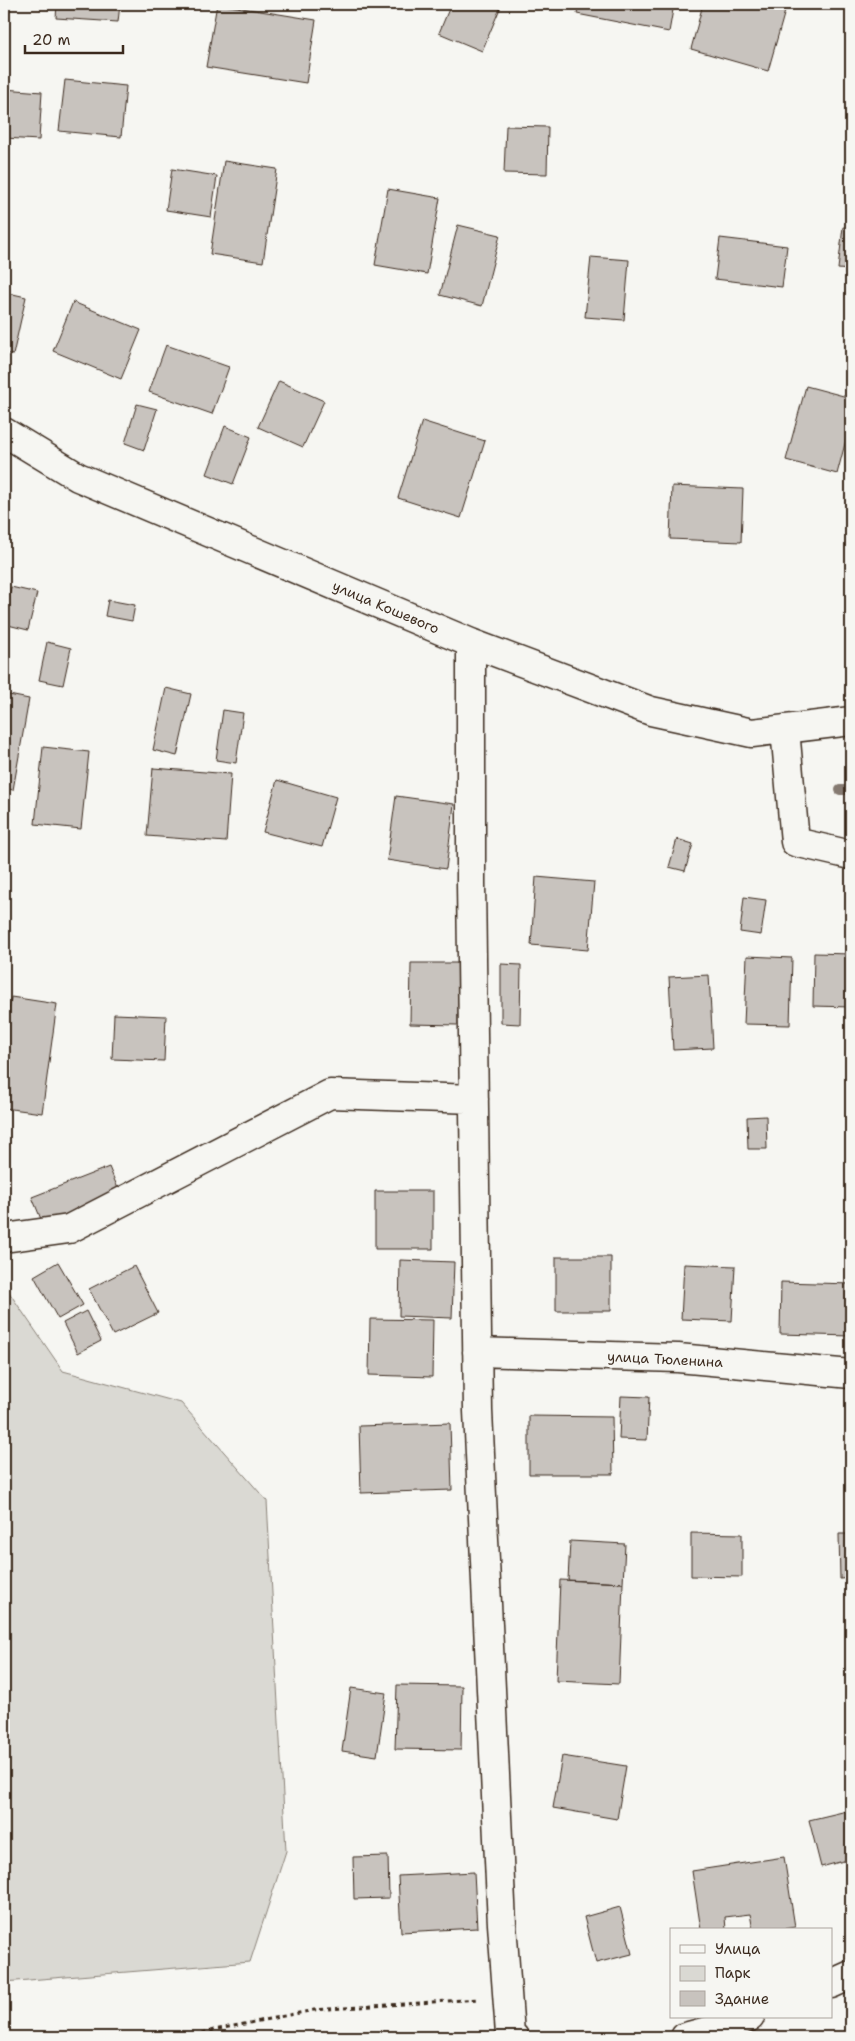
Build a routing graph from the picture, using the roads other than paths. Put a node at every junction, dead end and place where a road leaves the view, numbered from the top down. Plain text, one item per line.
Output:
1 (4, 432) edge
2 (471, 643) junction
3 (851, 721) edge
4 (785, 729) junction
5 (851, 855) edge
6 (474, 1099) junction
7 (4, 1238) edge
8 (478, 1352) junction
9 (851, 1374) edge
10 (851, 1976) edge
11 (832, 1984) edge
12 (748, 2018) edge
13 (514, 2037) edge
14 (685, 2037) edge

1 - 2 street, улица Кошевого
2 - 4 street, улица Кошевого
2 - 6 street
3 - 4 street, улица Кошевого
4 - 5 street
6 - 7 street
6 - 8 street
8 - 9 street, улица Тюленина
8 - 13 street
10 - 11 street
12 - 14 street

